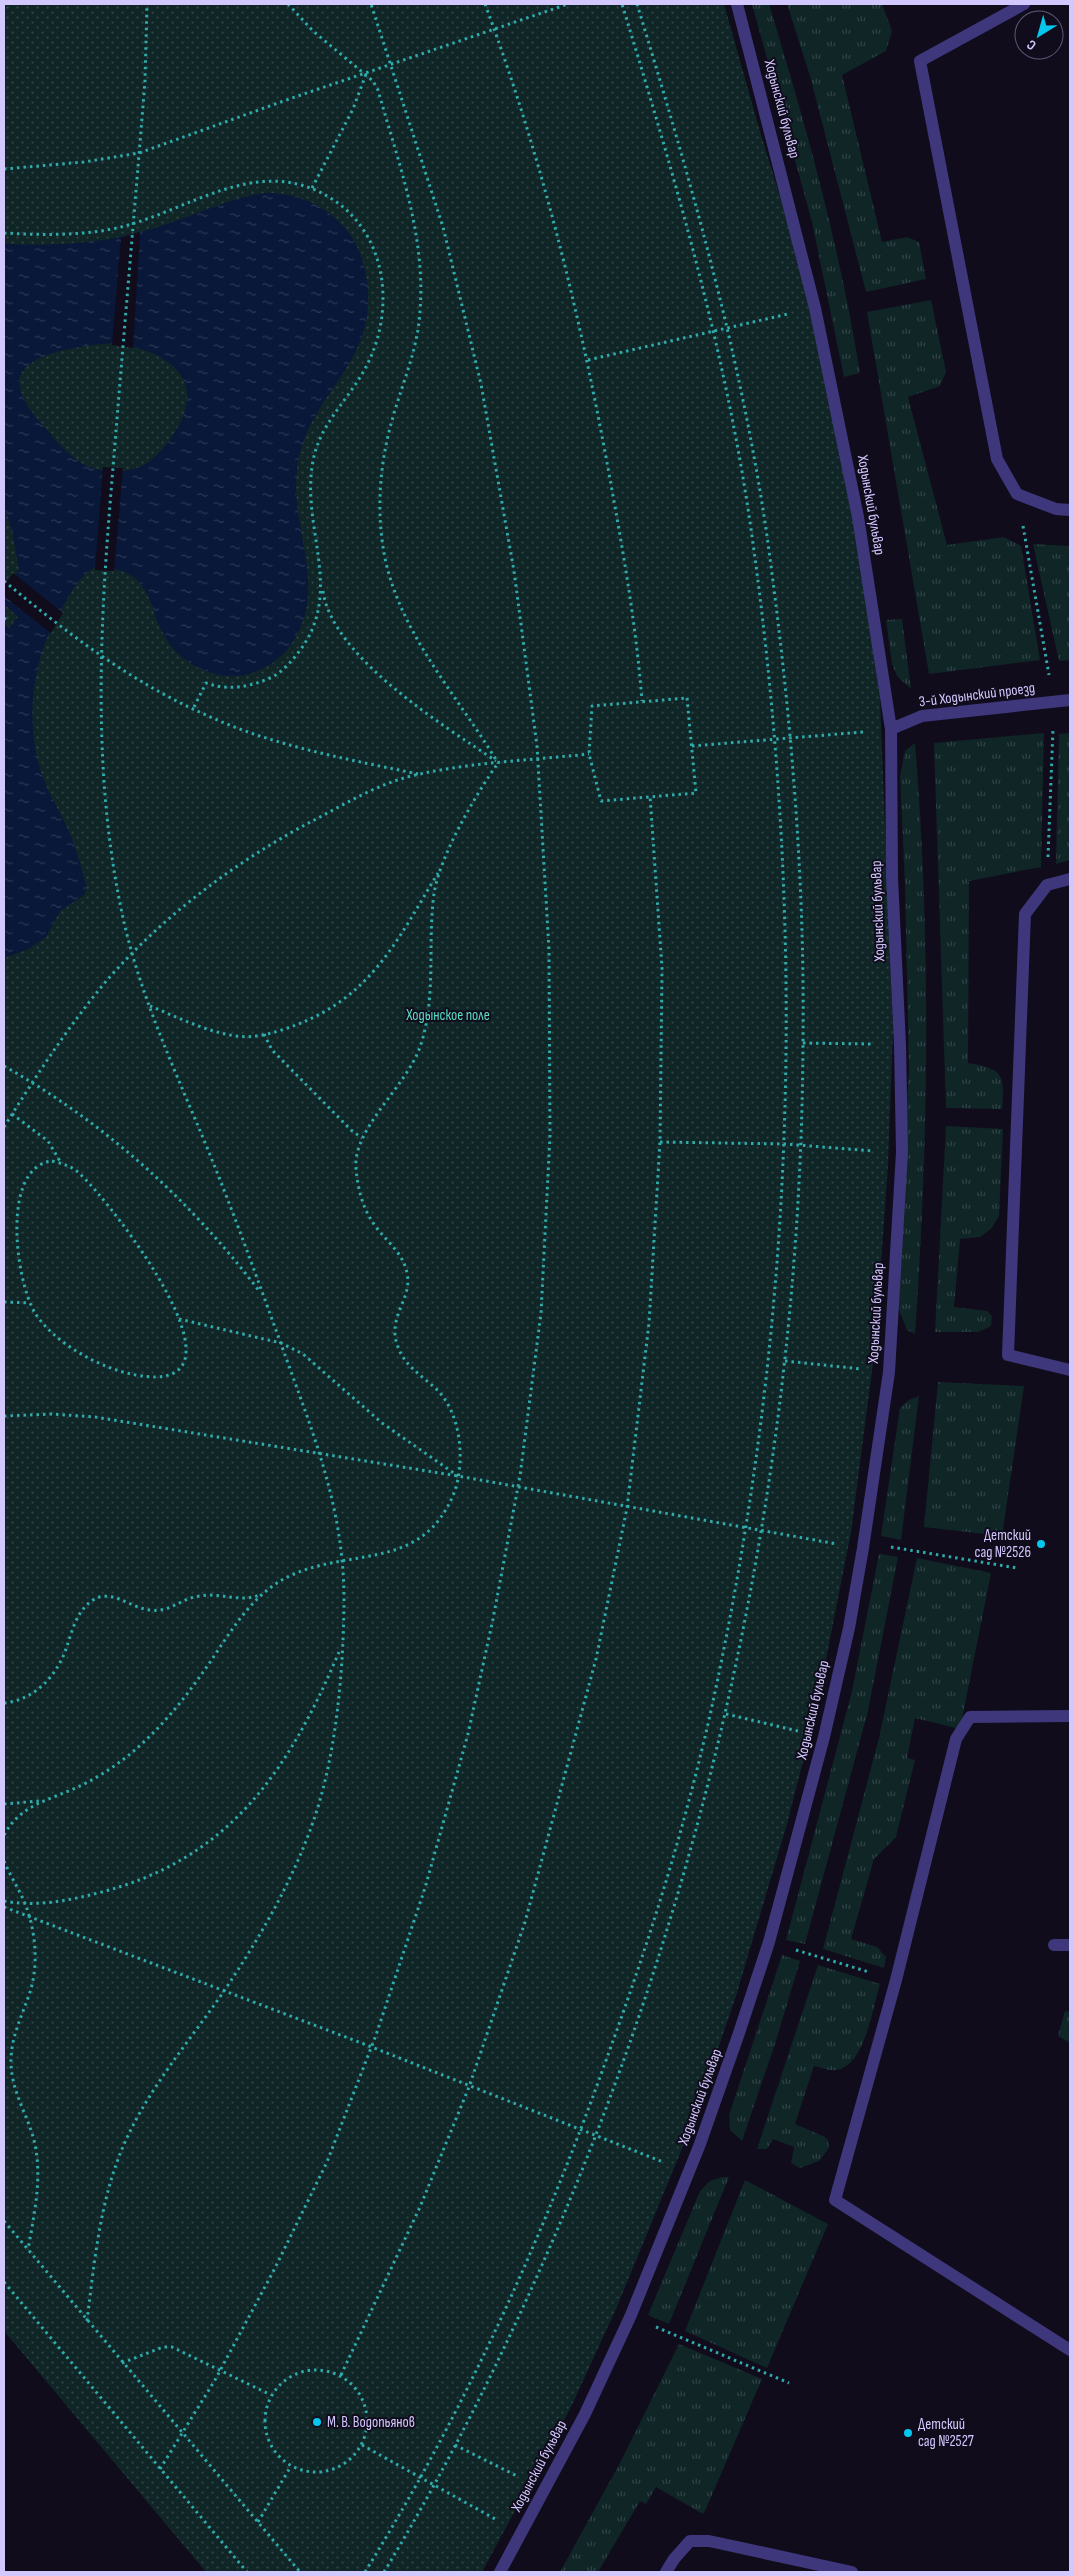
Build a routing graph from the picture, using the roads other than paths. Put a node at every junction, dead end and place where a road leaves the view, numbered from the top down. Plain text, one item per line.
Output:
1 (737, 4) edge
2 (1024, 4) edge
3 (1070, 510) edge
4 (1070, 700) edge
5 (891, 729) junction
6 (1070, 879) edge
7 (1070, 1370) edge
8 (1070, 1716) edge
9 (1054, 1944) dead end
10 (1070, 1945) edge
11 (1070, 2350) edge
12 (500, 2572) edge
13 (666, 2572) edge
14 (852, 2572) edge

1 - 5 street, Ходынский бульвар
2 - 3 street
4 - 5 street, 3-й Ходынский проезд
5 - 12 street, Ходынский бульвар
6 - 7 street
8 - 11 street
9 - 10 street
13 - 14 street

